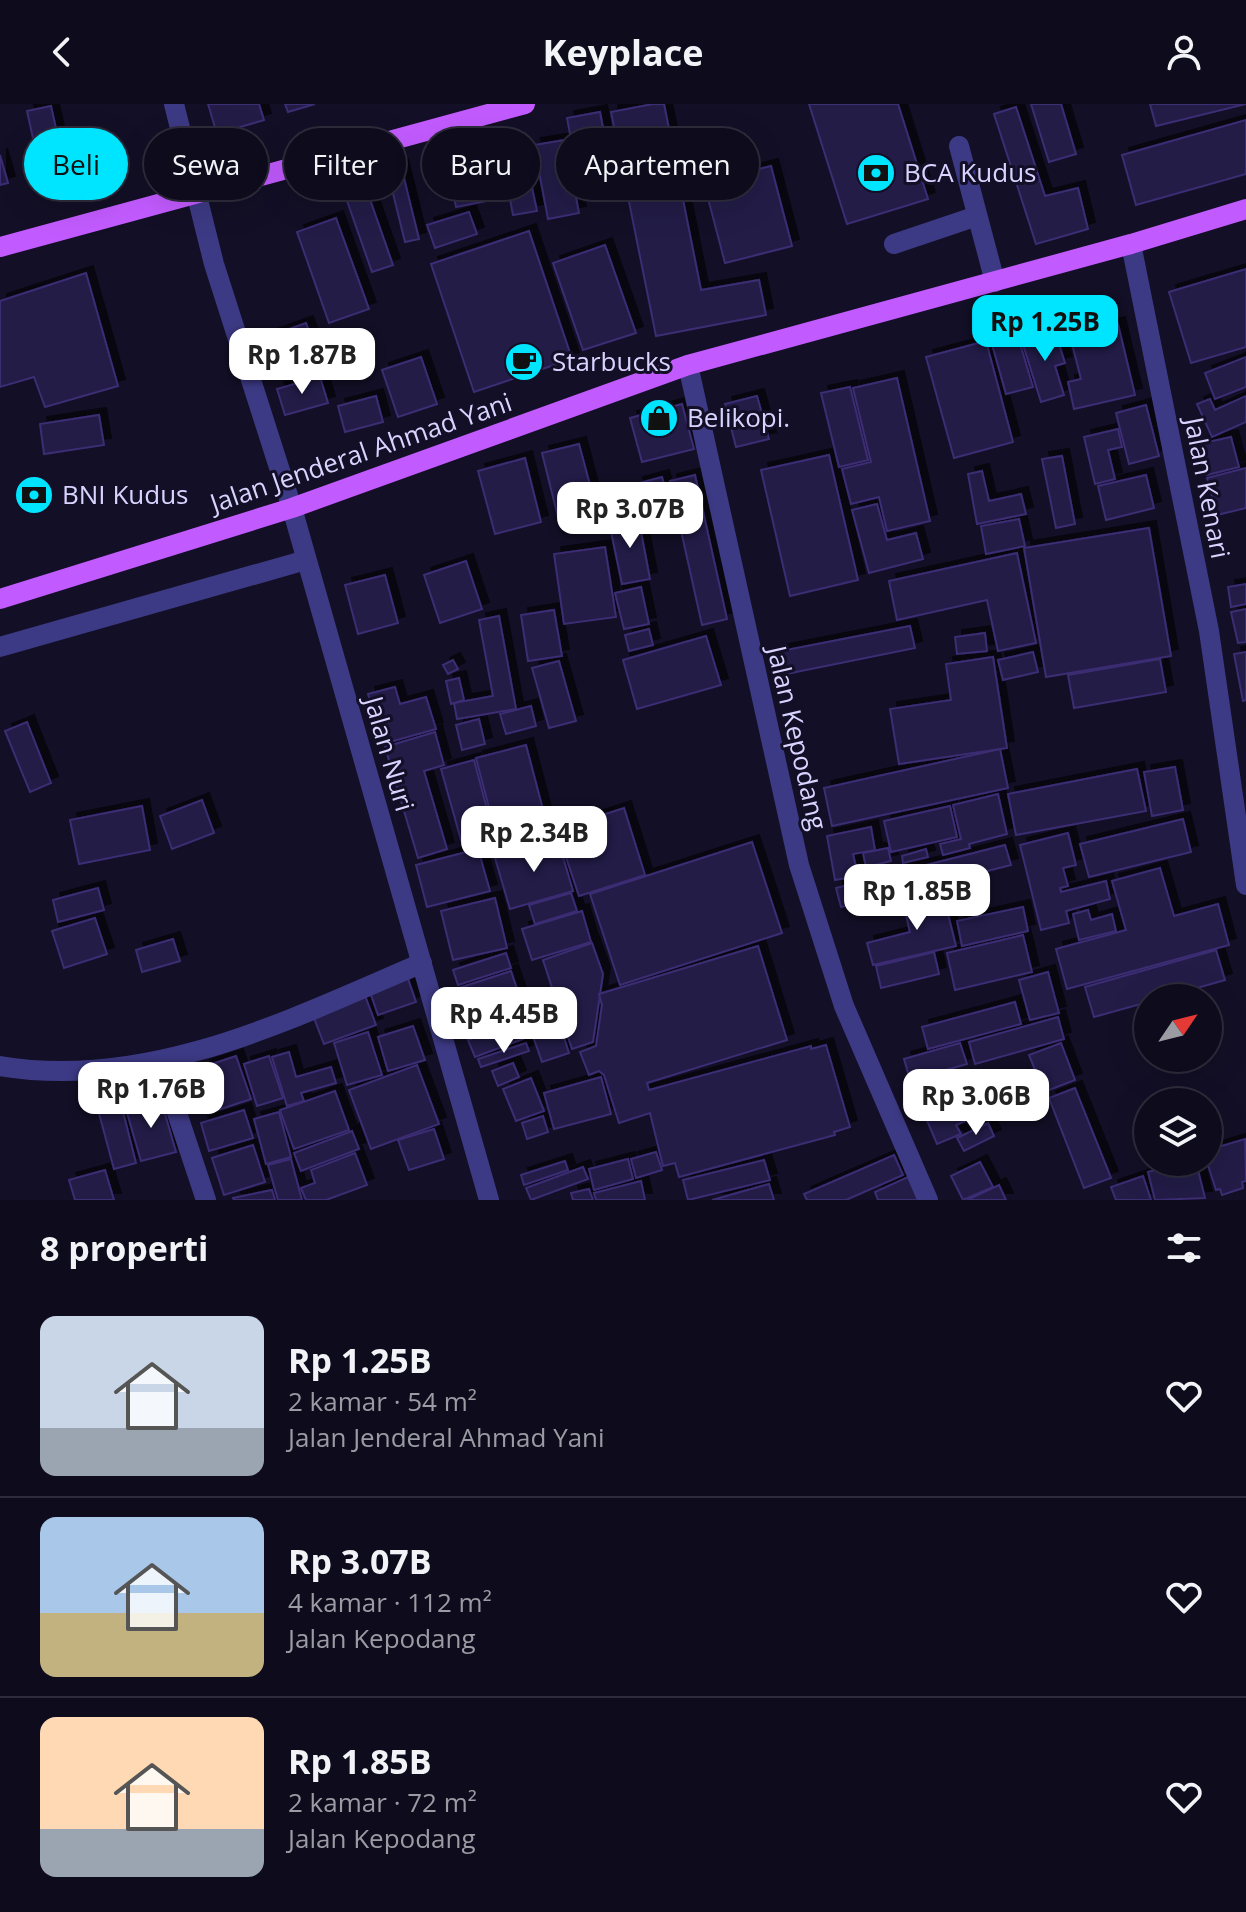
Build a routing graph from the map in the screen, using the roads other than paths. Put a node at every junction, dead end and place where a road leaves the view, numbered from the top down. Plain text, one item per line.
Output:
1 (174, 104) edge
2 (525, 104) edge
3 (180, 128) edge
4 (959, 146) dead end
5 (268, 173) edge
6 (172, 200) edge
7 (198, 200) edge
8 (1246, 209) edge
9 (977, 216) junction
10 (894, 244) dead end
11 (1131, 244) junction
12 (0, 247) edge
13 (995, 282) junction
14 (688, 365) junction
15 (292, 508) junction
16 (306, 560) junction
17 (0, 599) edge
18 (0, 647) edge
19 (1246, 885) edge
20 (422, 963) junction
21 (160, 1062) junction
22 (0, 1066) edge
23 (206, 1200) edge
24 (489, 1200) edge
25 (928, 1200) edge

1 - 3 street, Jalan Nuri
2 - 5 main road
4 - 9 street
6 - 12 main road
7 - 15 street, Jalan Nuri
8 - 11 main road, Jalan Jenderal Ahmad Yani
9 - 10 street
9 - 13 street
11 - 13 main road, Jalan Jenderal Ahmad Yani
11 - 19 street, Jalan Kenari
13 - 14 main road, Jalan Jenderal Ahmad Yani
14 - 15 main road, Jalan Jenderal Ahmad Yani
14 - 25 street, Jalan Kepodang
15 - 16 street, Jalan Nuri
15 - 17 main road, Jalan Jenderal Ahmad Yani
16 - 18 street
16 - 20 street, Jalan Nuri
20 - 21 street
20 - 24 street, Jalan Nuri
21 - 22 street
21 - 23 street

